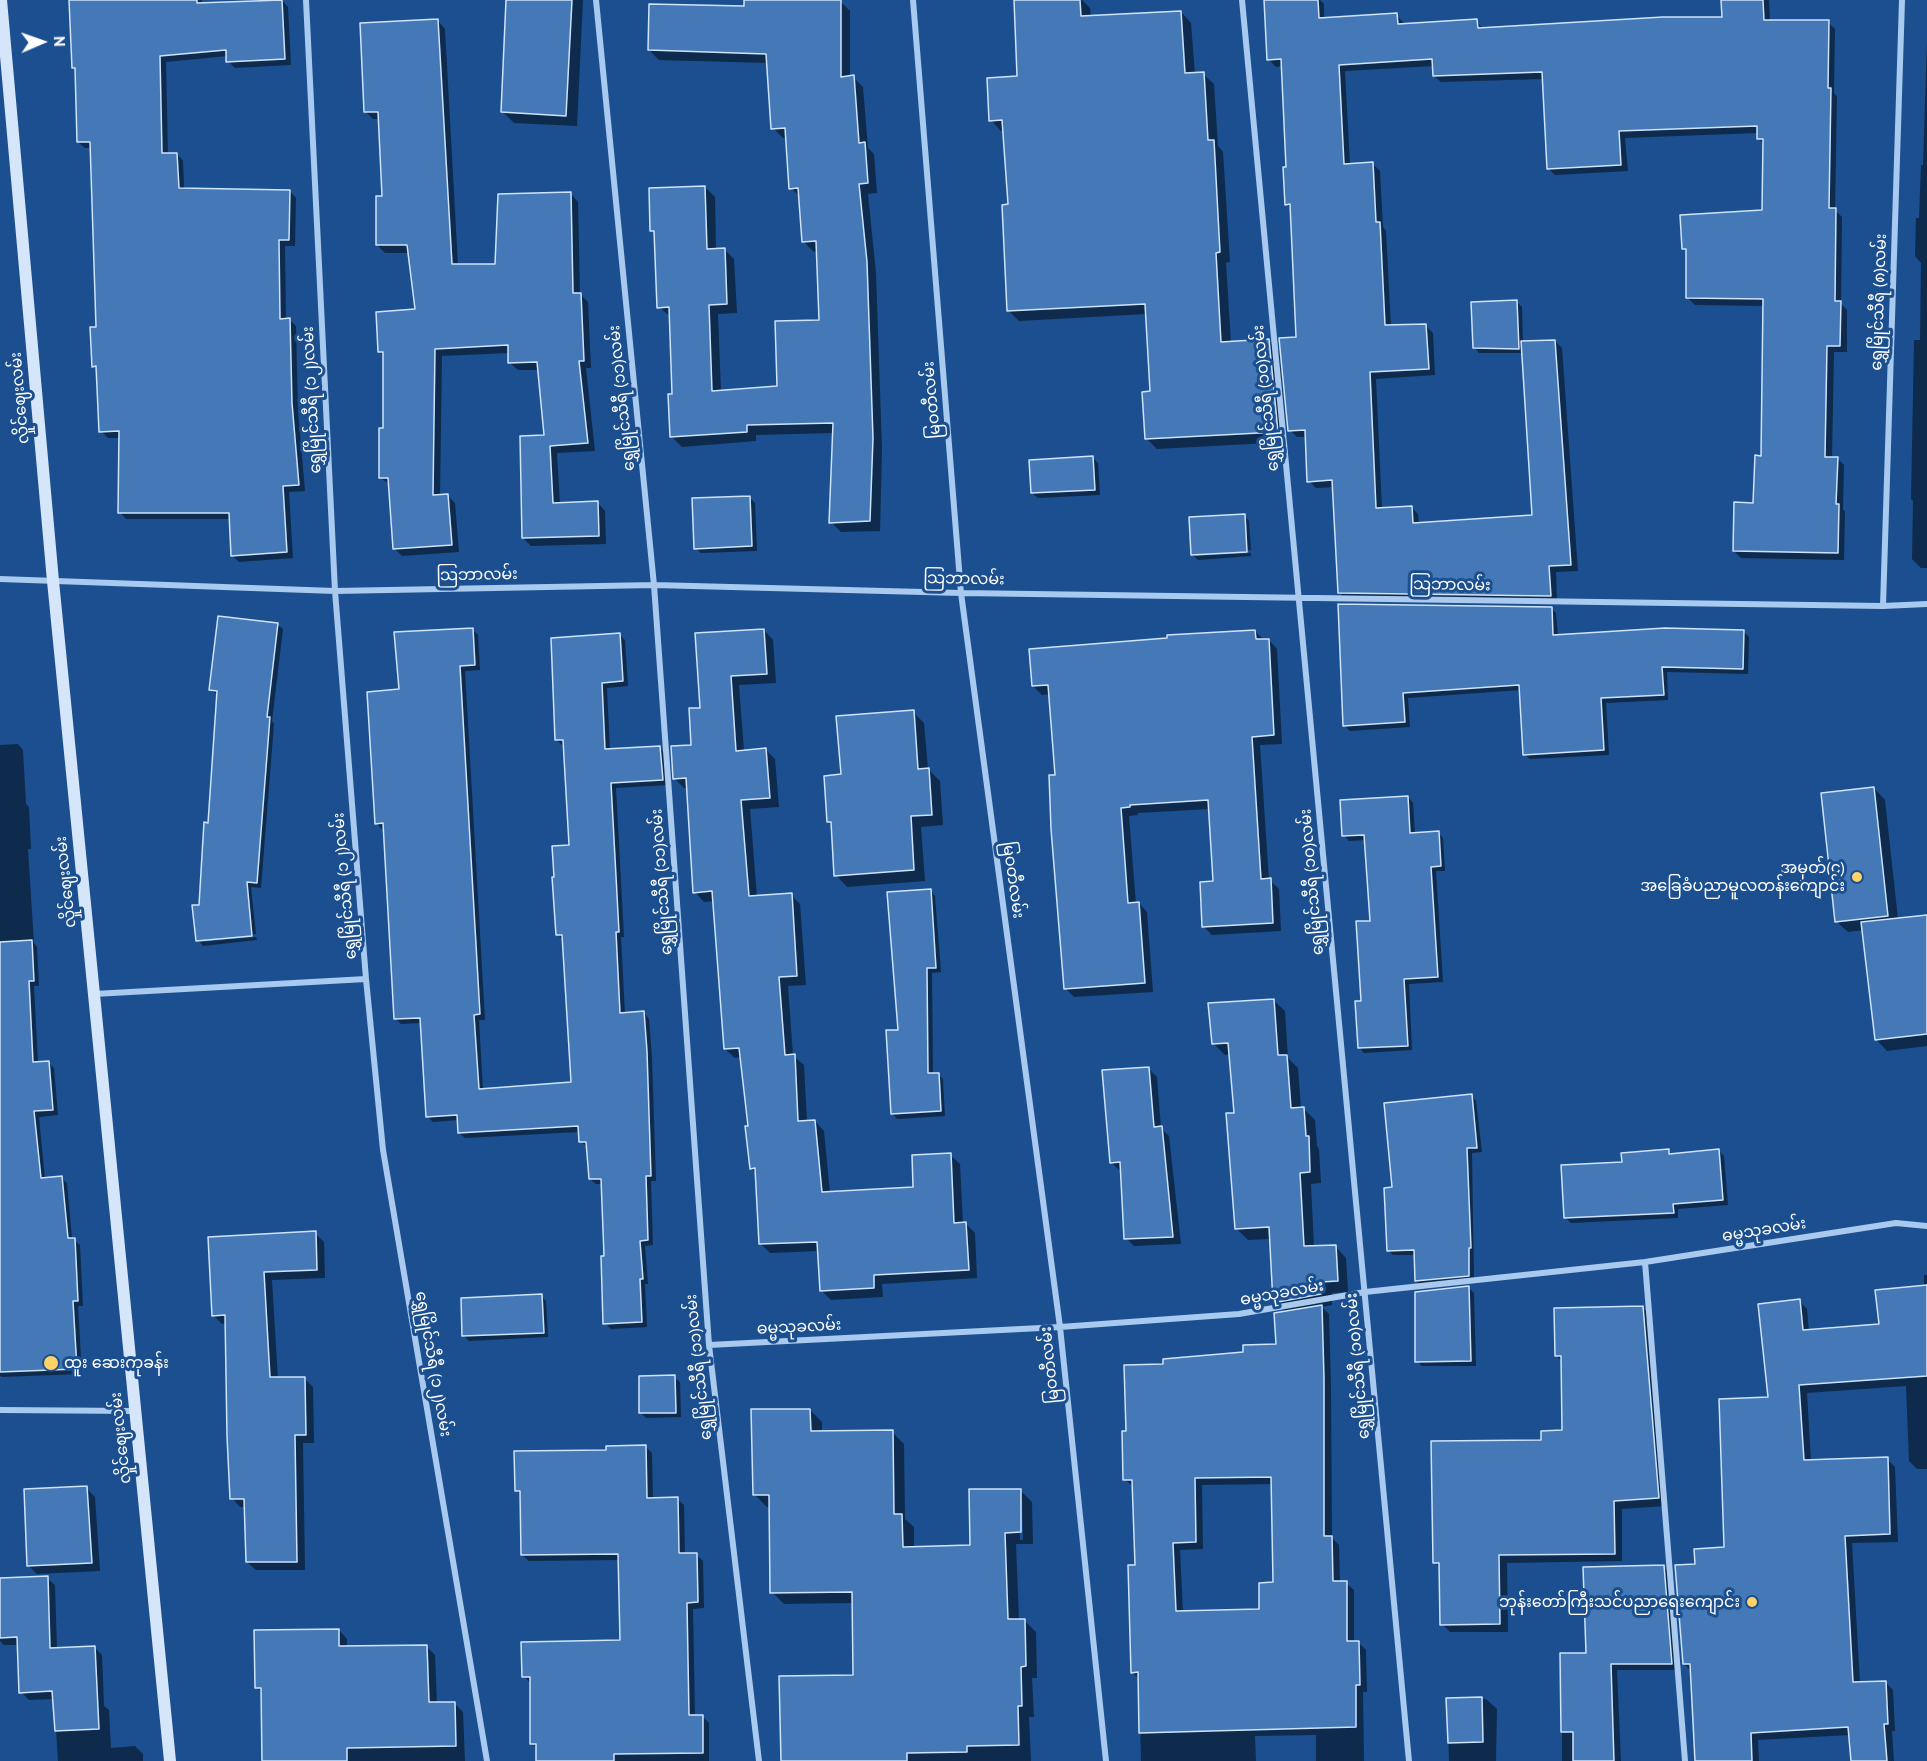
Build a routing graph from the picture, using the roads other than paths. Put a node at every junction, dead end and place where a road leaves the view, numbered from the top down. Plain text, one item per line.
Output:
1 (2, 0) edge
2 (306, 0) edge
3 (596, 0) edge
4 (913, 0) edge
5 (1242, 0) edge
6 (1902, 0) edge
7 (0, 579) edge
8 (53, 581) junction
9 (654, 585) junction
10 (335, 591) junction
11 (961, 593) junction
12 (1299, 597) junction
13 (1927, 604) edge
14 (1883, 606) junction
15 (366, 979) junction
16 (94, 994) junction
17 (1927, 1226) edge
18 (1645, 1262) junction
19 (1365, 1292) junction
20 (1060, 1327) junction
21 (709, 1345) junction
22 (0, 1410) edge
23 (134, 1411) junction
24 (170, 1761) edge
25 (487, 1761) edge
26 (759, 1761) edge
27 (1106, 1761) edge
28 (1409, 1761) edge
29 (1685, 1761) edge

1 - 8 street, လှိုင်ဈေးလမ်း
2 - 10 street, ရွှေမြိုင်သီရီ (၁၂)လမ်း
3 - 9 street, ရွှေမြိုင်သီရီ (၁၁)လမ်း
4 - 11 street, မြဝတီလမ်း
5 - 12 street, ရွှေမြိုင်သီရီ (၁၀)လမ်း
6 - 14 street, ရွှေမြိုင်သီရီ (၈)လမ်း
7 - 8 street, သြဘာလမ်း
8 - 10 street, သြဘာလမ်း
8 - 16 street, လှိုင်ဈေးလမ်း
9 - 10 street, သြဘာလမ်း
9 - 11 street, သြဘာလမ်း
9 - 21 street, ရွှေမြိုင်သီရီ (၁၁)လမ်း
10 - 15 street, ရွှေမြိုင်သီရီ (၁၂)လမ်း
11 - 12 street, သြဘာလမ်း
11 - 20 street, မြဝတီလမ်း
12 - 14 street, သြဘာလမ်း
12 - 19 street, ရွှေမြိုင်သီရီ (၁၀)လမ်း
13 - 14 street, သြဘာလမ်း
15 - 16 street
15 - 25 street, ရွှေမြိုင်သီရီ (၁၂)လမ်း
16 - 23 street, လှိုင်ဈေးလမ်း
17 - 18 street, ဓမ္မသုခလမ်း
18 - 19 street, ဓမ္မသုခလမ်း
18 - 29 street
19 - 20 street, ဓမ္မသုခလမ်း
19 - 28 street, ရွှေမြိုင်သီရီ (၁၀)လမ်း
20 - 21 street, ဓမ္မသုခလမ်း
20 - 27 street, မြဝတီလမ်း
21 - 26 street, ရွှေမြိုင်သီရီ (၁၁)လမ်း
22 - 23 street
23 - 24 street, လှိုင်ဈေးလမ်း

